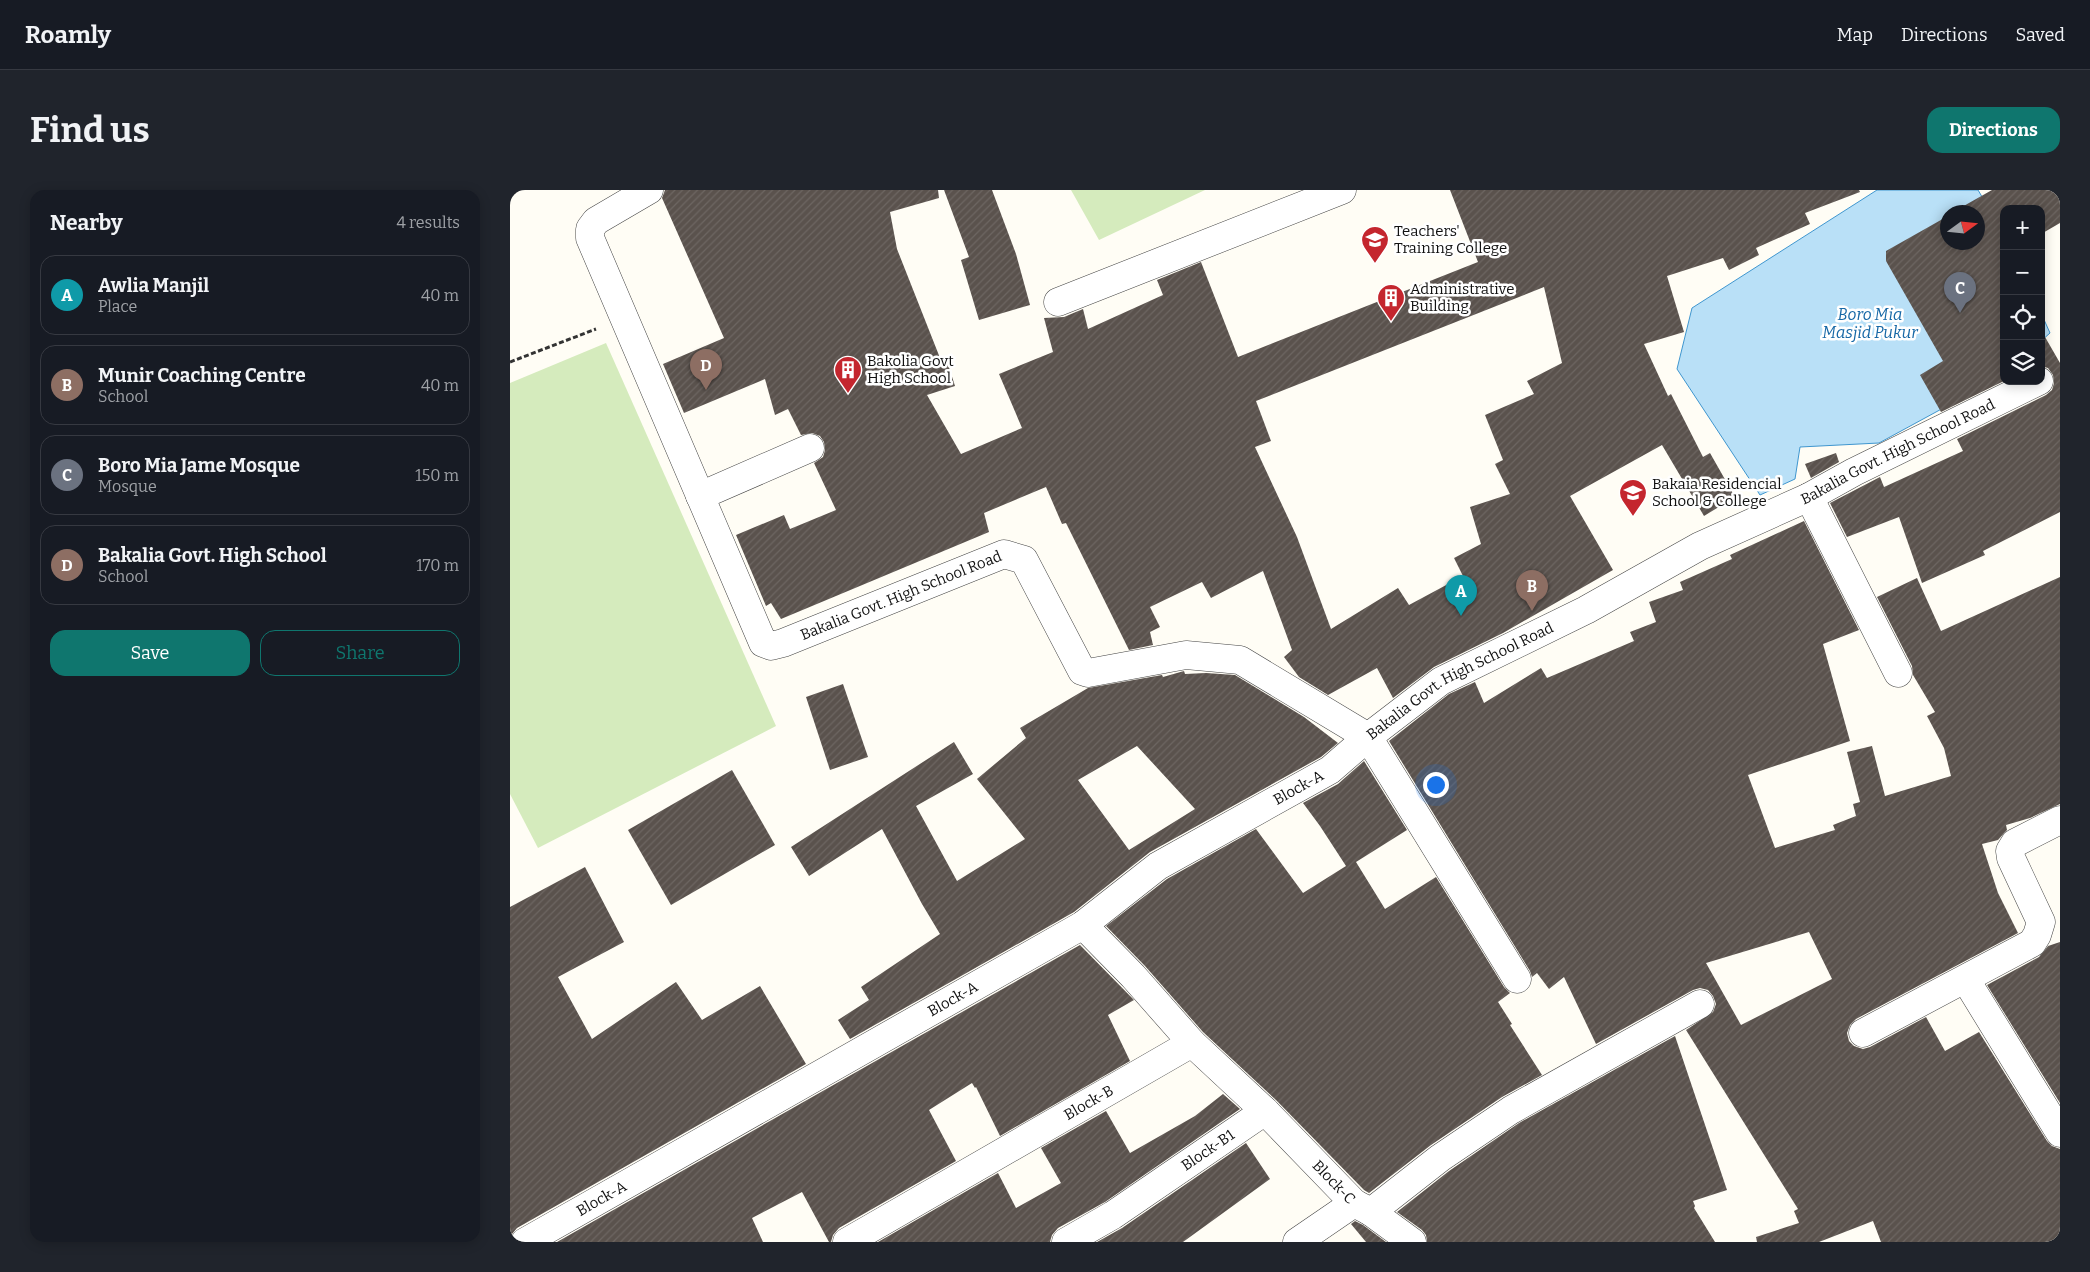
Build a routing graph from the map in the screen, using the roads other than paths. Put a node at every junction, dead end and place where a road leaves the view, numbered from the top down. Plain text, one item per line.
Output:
1 (650, 190) edge
2 (1342, 190) edge
3 (1058, 302) dead end
4 (2060, 371) edge
5 (2045, 378) edge
6 (2032, 385) edge
7 (810, 448) dead end
8 (700, 496) junction
9 (1809, 496) junction
10 (1898, 673) dead end
11 (1368, 737) junction
12 (2060, 820) edge
13 (1083, 925) junction
14 (1517, 979) dead end
15 (1966, 980) junction
16 (1700, 1004) dead end
17 (1863, 1034) dead end
18 (1192, 1043) junction
19 (1265, 1111) junction
20 (2060, 1133) edge
21 (1363, 1207) junction
22 (525, 1242) edge
23 (847, 1242) edge
24 (1066, 1242) edge
25 (1297, 1242) edge
26 (1412, 1242) edge

1 - 8 street, Bakalia Govt. High School Road
2 - 3 street
4 - 5 street, Bakalia Govt. High School Road
6 - 9 street, Bakalia Govt. High School Road
7 - 8 street
8 - 11 street, Bakalia Govt. High School Road
9 - 10 street
9 - 11 street, Bakalia Govt. High School Road
11 - 13 street, Block-A
11 - 14 street
12 - 15 street
13 - 18 street
13 - 22 street, Block-A
15 - 17 street
15 - 20 street
16 - 21 street
18 - 19 street
18 - 23 street, Block-B
19 - 21 street, Block-C
19 - 24 street, Block-B1
21 - 25 street, Block-C
21 - 26 street

